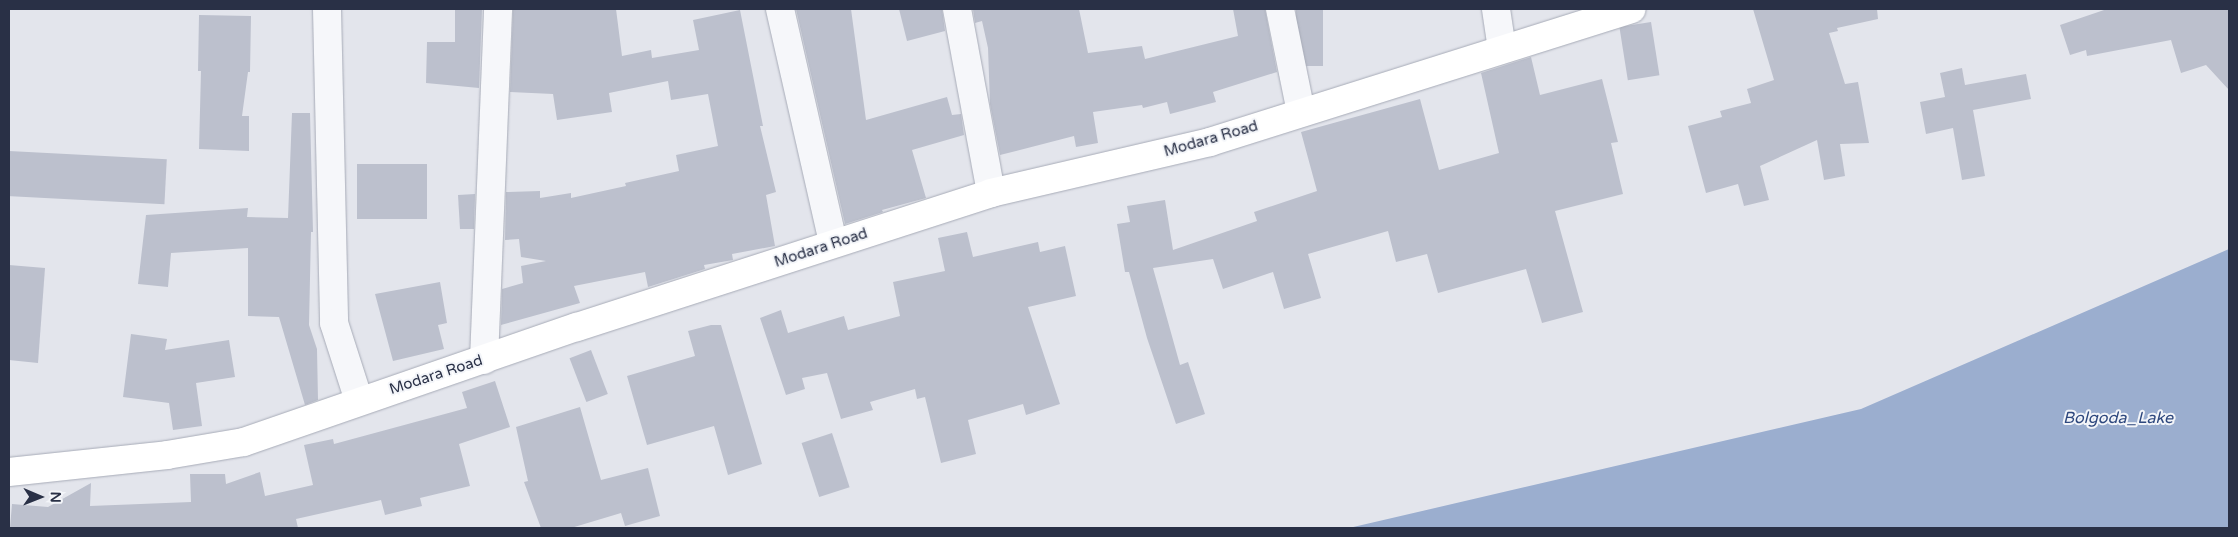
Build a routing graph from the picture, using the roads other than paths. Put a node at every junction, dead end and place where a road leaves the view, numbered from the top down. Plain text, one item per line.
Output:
1 (327, 9) edge
2 (498, 9) edge
3 (780, 9) edge
4 (957, 9) edge
5 (1280, 9) edge
6 (1496, 9) edge
7 (1632, 9) edge
8 (1502, 49) junction
9 (1301, 112) junction
10 (990, 193) junction
11 (833, 243) junction
12 (484, 360) junction
13 (359, 401) junction
14 (9, 472) edge

1 - 13 street
2 - 12 street
3 - 11 street
4 - 10 street
5 - 9 street
6 - 8 street
7 - 8 main road, Modara Road
8 - 9 main road, Modara Road
9 - 10 main road, Modara Road
10 - 11 main road, Modara Road
11 - 12 main road, Modara Road
12 - 13 main road, Modara Road
13 - 14 main road, Modara Road

